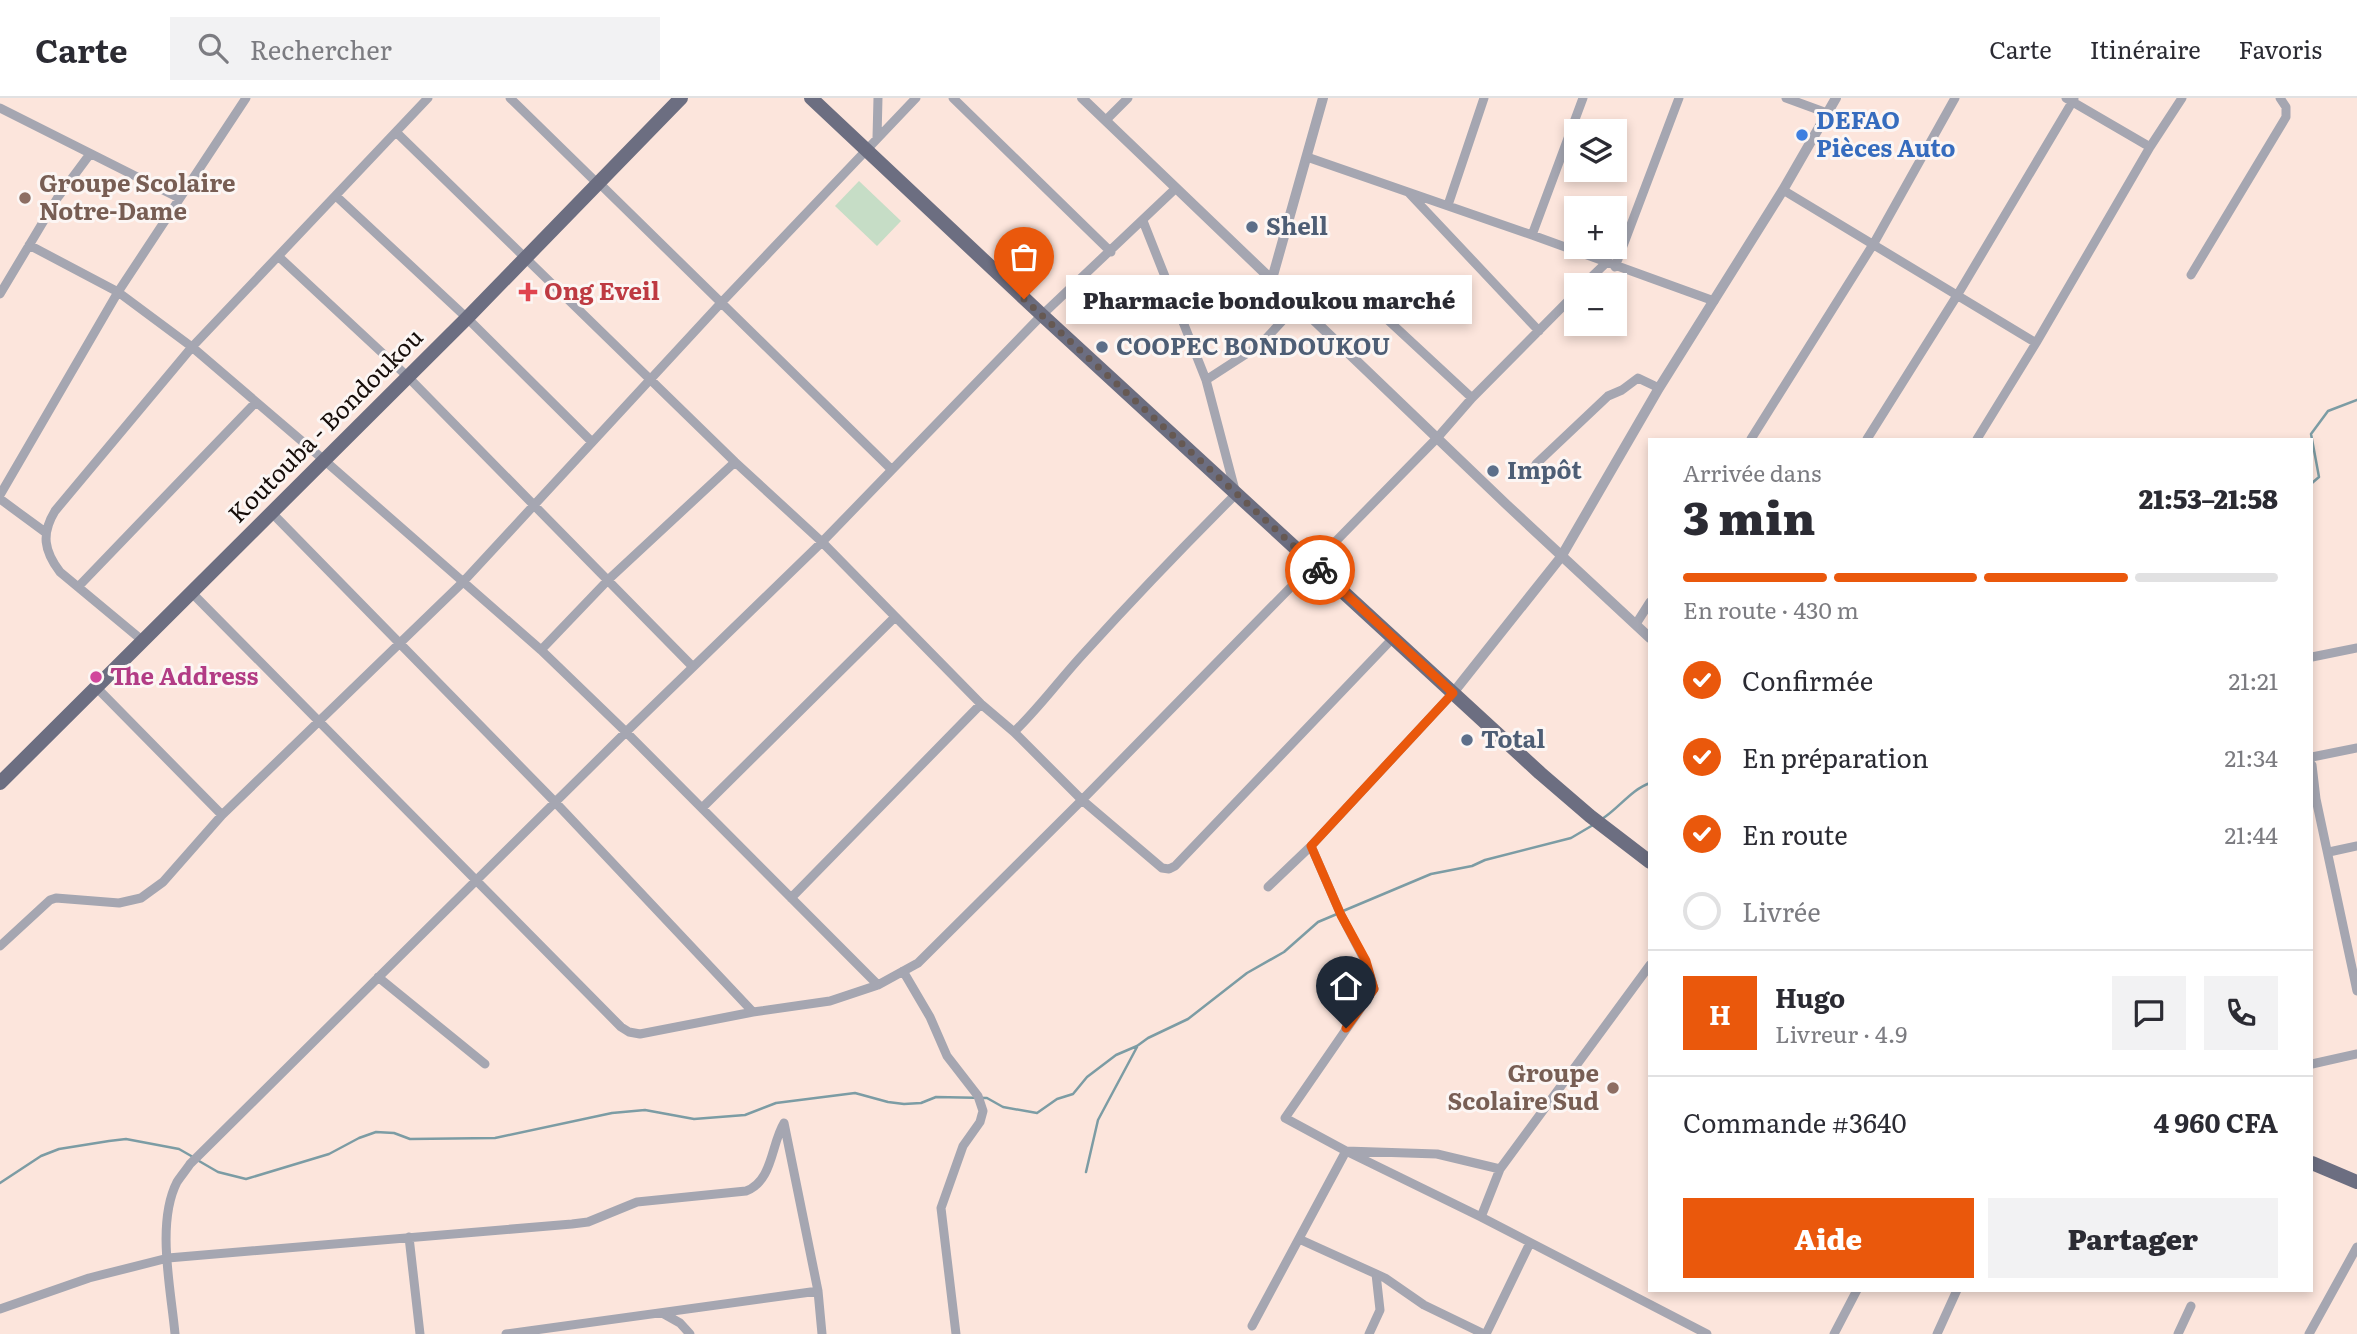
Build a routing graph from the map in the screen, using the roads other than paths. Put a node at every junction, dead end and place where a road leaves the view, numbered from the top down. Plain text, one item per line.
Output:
1 (246, 98) edge
2 (428, 98) edge
3 (510, 98) edge
4 (681, 98) edge
5 (811, 98) edge
6 (878, 98) edge
7 (916, 98) edge
8 (953, 98) edge
9 (1082, 98) edge
10 (1128, 98) edge
11 (1323, 98) edge
12 (1484, 98) edge
13 (1583, 98) edge
14 (1679, 98) edge
15 (1786, 98) edge
16 (1836, 98) edge
17 (1955, 98) edge
18 (2182, 98) edge
19 (2280, 98) edge
20 (2071, 99) edge
21 (0, 108) edge
22 (1827, 113) junction
23 (1106, 120) junction
24 (396, 132) junction
25 (877, 138) junction
26 (2150, 147) junction
27 (865, 150) junction
28 (90, 153) junction
29 (1307, 157) junction
30 (598, 184) junction
31 (1175, 189) junction
32 (1783, 190) junction
33 (1407, 191) junction
34 (336, 196) junction
35 (179, 198) junction
36 (1448, 205) junction
37 (1143, 220) junction
38 (1532, 235) junction
39 (1874, 243) junction
40 (29, 245) junction
41 (1111, 252) junction
42 (278, 256) junction
43 (524, 259) junction
44 (1610, 265) junction
45 (1599, 273) edge
46 (2191, 275) dead end
47 (1272, 279) junction
48 (118, 292) junction
49 (0, 294) edge
50 (1958, 295) junction
51 (1714, 301) junction
52 (720, 304) junction
53 (1297, 305) junction
54 (1564, 305) edge
55 (1042, 315) junction
56 (1310, 317) junction
57 (467, 318) junction
58 (1539, 331) junction
59 (2036, 343) junction
60 (192, 347) junction
61 (407, 376) junction
62 (650, 379) junction
63 (1206, 380) junction
64 (1659, 388) junction
65 (1472, 398) junction
66 (256, 402) junction
67 (1438, 437) junction
68 (1752, 438) edge
69 (1868, 438) edge
70 (1979, 438) edge
71 (592, 442) junction
72 (324, 460) junction
73 (735, 461) junction
74 (1536, 464) dead end
75 (891, 469) junction
76 (1236, 494) junction
77 (0, 497) edge
78 (534, 505) junction
79 (272, 513) junction
80 (45, 532) junction
81 (821, 541) junction
82 (1561, 557) junction
83 (1312, 563) junction
84 (609, 579) junction
85 (462, 583) junction
86 (78, 587) junction
87 (192, 593) junction
88 (1648, 605) edge
89 (895, 617) junction
90 (1636, 624) junction
91 (1648, 636) edge
92 (1394, 637) junction
93 (143, 641) junction
94 (398, 643) junction
95 (2357, 648) edge
96 (541, 650) junction
97 (2313, 657) edge
98 (693, 667) junction
99 (96, 687) junction
100 (1453, 693) junction
101 (981, 704) junction
102 (321, 722) junction
103 (626, 732) junction
104 (1014, 732) junction
105 (2357, 748) edge
106 (2313, 757) edge
107 (3, 775) edge
108 (2314, 799) edge
109 (1082, 800) junction
110 (555, 802) junction
111 (702, 808) junction
112 (222, 815) junction
113 (1311, 846) junction
114 (2357, 846) edge
115 (2329, 852) junction
116 (1648, 860) edge
117 (475, 881) junction
118 (1268, 887) dead end
119 (791, 898) junction
120 (0, 946) edge
121 (2353, 946) edge
122 (1648, 968) edge
123 (903, 971) junction
124 (378, 977) junction
125 (878, 985) junction
126 (2357, 991) edge
127 (753, 1012) junction
128 (2357, 1054) edge
129 (485, 1064) dead end
130 (2313, 1065) edge
131 (1346, 1151) junction
132 (2313, 1164) edge
133 (1500, 1170) junction
134 (2357, 1182) edge
135 (1481, 1217) junction
136 (409, 1237) junction
137 (1299, 1239) junction
138 (1530, 1243) junction
139 (2357, 1247) edge
140 (168, 1258) junction
141 (1376, 1274) junction
142 (818, 1291) junction
143 (1856, 1292) edge
144 (1956, 1292) edge
145 (2191, 1306) dead end
146 (0, 1309) edge
147 (664, 1314) junction
148 (1252, 1326) dead end
149 (175, 1334) edge
150 (420, 1334) edge
151 (506, 1334) edge
152 (690, 1334) edge
153 (822, 1334) edge
154 (956, 1334) edge
155 (1369, 1334) edge
156 (1485, 1334) edge
157 (1707, 1334) edge
158 (1834, 1334) edge
159 (1937, 1334) edge
160 (2178, 1334) edge
161 (2309, 1334) edge

1 - 35 street
2 - 24 street
3 - 30 street
4 - 30 main road, Koutouba - Bondoukou
5 - 27 main road
6 - 25 street
7 - 25 street
8 - 41 street
9 - 23 street
10 - 23 street
11 - 29 street
12 - 36 street
13 - 38 street
14 - 44 street
15 - 22 street
16 - 22 street
17 - 39 street
18 - 26 street
19 - 46 street
20 - 26 street
20 - 50 street
21 - 28 street
22 - 32 street
23 - 31 street
24 - 34 street
24 - 43 street
25 - 27 street
26 - 59 street
27 - 52 street
27 - 55 main road
28 - 35 street
28 - 40 street
29 - 33 street
29 - 47 street
30 - 43 main road, Koutouba - Bondoukou
30 - 52 street
31 - 37 street
31 - 47 street
32 - 39 street
32 - 51 street
33 - 36 street
33 - 58 street
34 - 42 street
34 - 57 street
35 - 48 street
36 - 38 street
37 - 41 street
37 - 63 street
38 - 44 street
39 - 50 street
39 - 68 street
40 - 48 street
40 - 49 street
41 - 55 street
42 - 60 street
42 - 61 street
43 - 57 main road, Koutouba - Bondoukou
43 - 62 street
44 - 45 street
44 - 51 street
47 - 53 street
48 - 60 street
48 - 77 street
50 - 59 street
50 - 69 street
51 - 64 street
52 - 62 street
52 - 75 street
53 - 56 street
53 - 63 street
54 - 58 street
55 - 75 street
55 - 76 main road
56 - 65 street
56 - 67 street
57 - 61 main road, Koutouba - Bondoukou
57 - 71 street
58 - 65 street
59 - 70 street
60 - 66 street
60 - 80 street
61 - 72 main road, Koutouba - Bondoukou
61 - 78 street
62 - 71 street
62 - 73 street
63 - 76 street
64 - 74 street
64 - 82 street
65 - 67 street
66 - 72 street
66 - 86 street
67 - 82 street
67 - 83 street
71 - 78 street
72 - 79 main road, Koutouba - Bondoukou
72 - 85 street
73 - 81 street
73 - 84 street
75 - 81 street
76 - 83 main road
76 - 104 street
77 - 80 street
78 - 84 street
78 - 85 street
79 - 87 main road, Koutouba - Bondoukou
79 - 94 street
80 - 86 street
81 - 89 street
81 - 98 street
82 - 90 street
82 - 100 street
83 - 92 main road
83 - 109 street
84 - 96 street
84 - 98 street
85 - 94 street
85 - 96 street
86 - 93 street
87 - 93 main road, Koutouba - Bondoukou
87 - 102 street
88 - 90 street
89 - 101 street
89 - 111 street
90 - 91 street
92 - 100 main road
92 - 109 street
93 - 99 main road, Koutouba - Bondoukou
94 - 102 street
94 - 110 street
95 - 97 street
96 - 103 street
98 - 103 street
99 - 107 main road, Koutouba - Bondoukou
99 - 112 street
100 - 113 street
100 - 116 main road
101 - 104 street
101 - 119 street
102 - 112 street
102 - 117 street
103 - 110 street
103 - 111 street
104 - 109 street
105 - 106 street
108 - 115 street
109 - 123 street
110 - 117 street
110 - 127 street
111 - 119 street
112 - 120 street
113 - 118 street
113 - 131 street
114 - 115 street
115 - 121 street
117 - 124 street
117 - 127 street
119 - 125 street
121 - 126 street
122 - 133 street
123 - 125 street
123 - 154 street
124 - 129 street
124 - 140 street
125 - 127 street
128 - 130 street
131 - 133 street
131 - 135 street
131 - 137 street
132 - 134 main road
133 - 135 street
135 - 138 street
136 - 140 street
136 - 142 street
136 - 150 street
137 - 141 street
137 - 148 street
138 - 156 street
138 - 157 street
139 - 161 street
140 - 146 street
140 - 149 street
141 - 155 street
141 - 156 street
142 - 147 street
142 - 153 street
143 - 158 street
144 - 159 street
145 - 160 street
147 - 151 street
147 - 152 street

